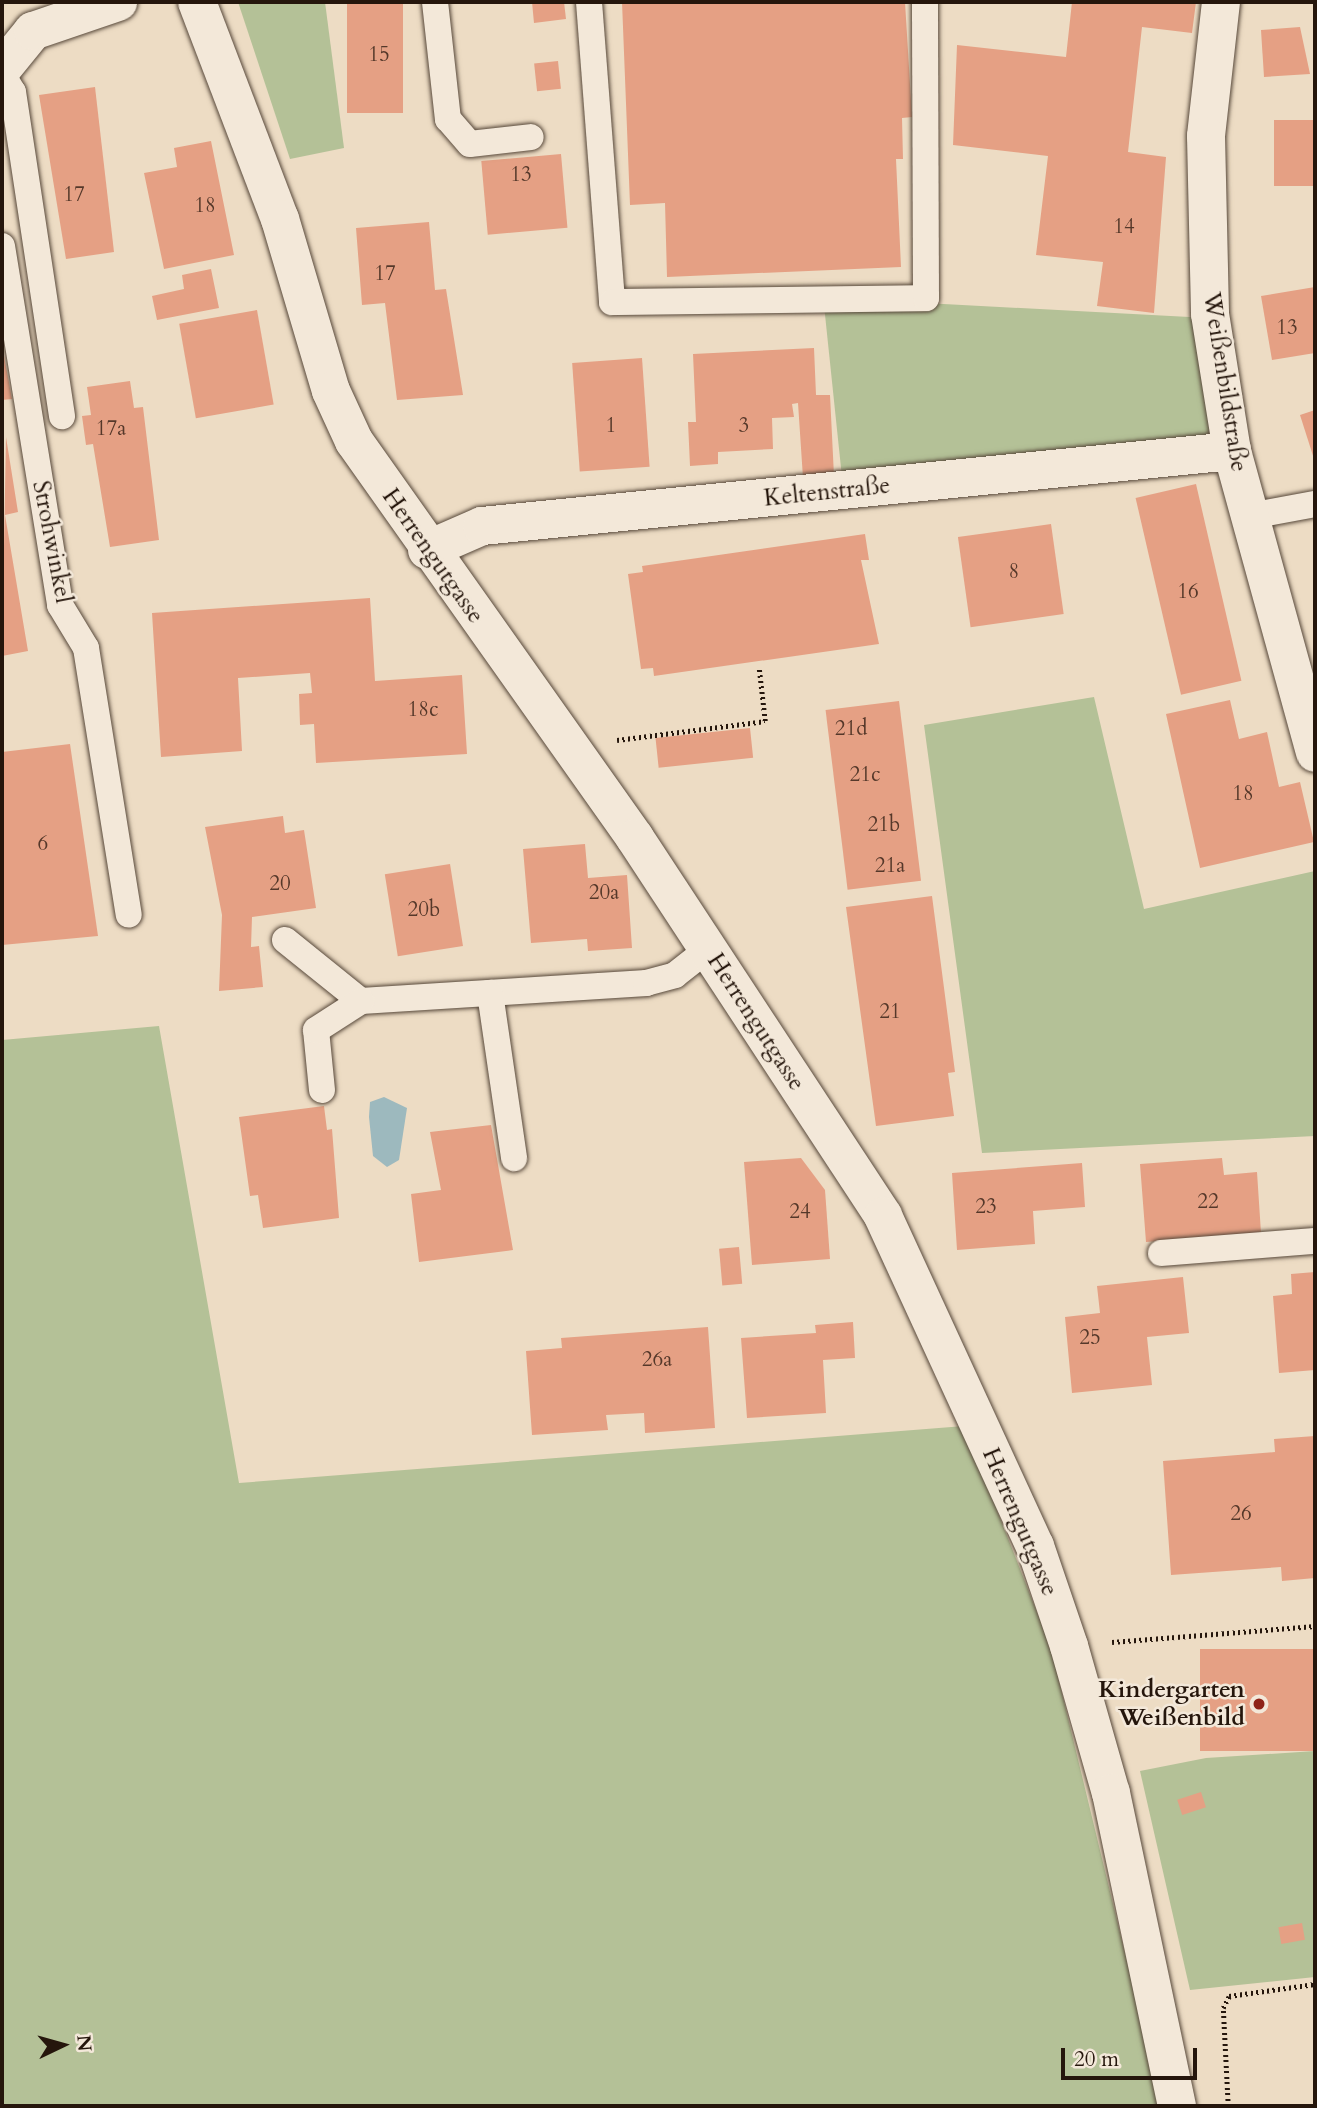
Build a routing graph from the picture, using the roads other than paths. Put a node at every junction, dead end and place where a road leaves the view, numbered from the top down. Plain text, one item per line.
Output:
1 (118, 2) edge
2 (197, 2) edge
3 (435, 2) edge
4 (589, 2) edge
5 (925, 2) edge
6 (1221, 2) edge
7 (18, 34) edge
8 (2, 71) edge
9 (531, 137) dead end
10 (2, 246) edge
11 (62, 416) dead end
12 (1232, 451) junction
13 (1315, 504) edge
14 (1250, 516) junction
15 (427, 550) junction
16 (1315, 753) edge
17 (129, 915) dead end
18 (285, 940) dead end
19 (708, 949) junction
20 (490, 993) junction
21 (361, 1001) junction
22 (323, 1090) dead end
23 (514, 1158) dead end
24 (1315, 1241) edge
25 (1161, 1253) dead end
26 (1177, 2106) edge

1 - 7 street
2 - 15 street, Herrengutgasse
3 - 9 lane
4 - 5 lane
6 - 12 street, Weißenbildstraße
7 - 8 street
8 - 11 lane
10 - 17 lane, Strohwinkel
12 - 14 street, Weißenbildstraße
12 - 15 street, Keltenstraße
13 - 14 lane
14 - 16 street, Weißenbildstraße
15 - 19 street, Herrengutgasse
18 - 21 lane
19 - 20 lane
19 - 26 street, Herrengutgasse
20 - 21 lane
20 - 23 lane
21 - 22 lane
24 - 25 lane

